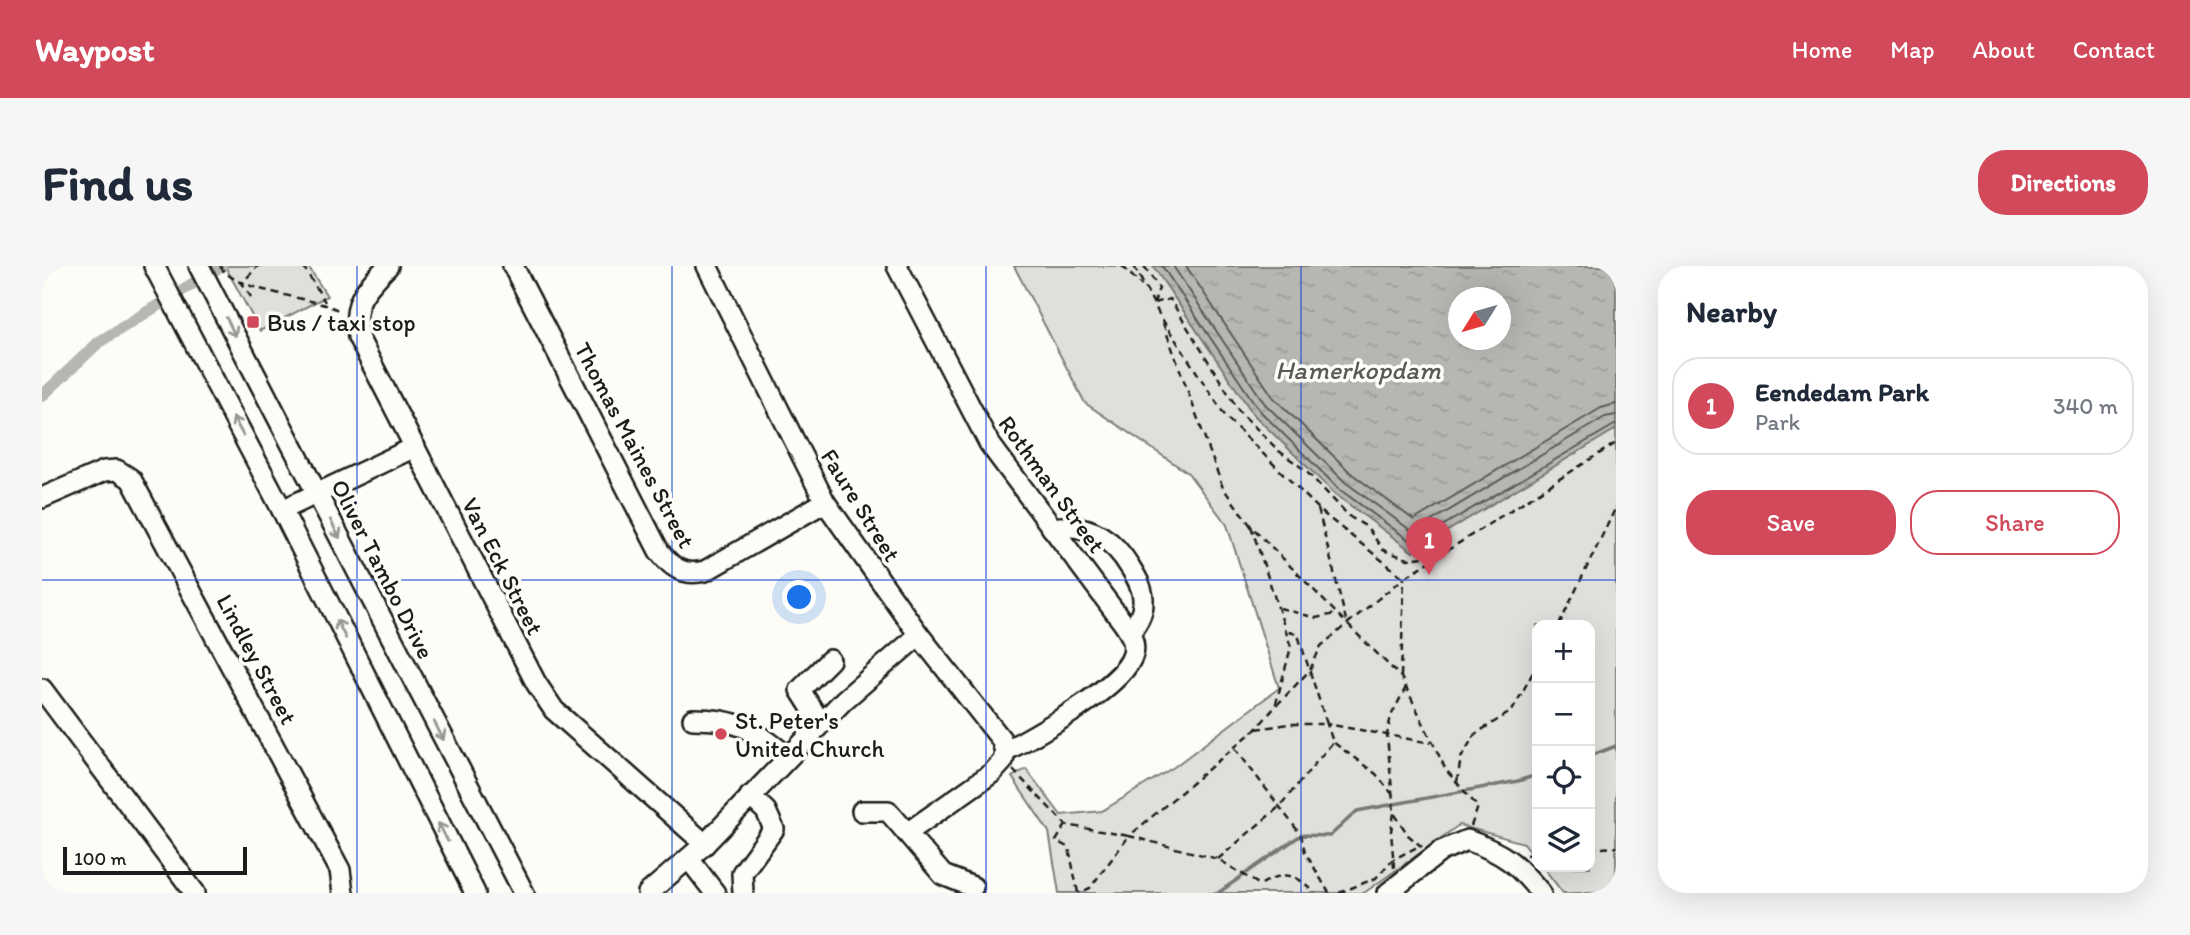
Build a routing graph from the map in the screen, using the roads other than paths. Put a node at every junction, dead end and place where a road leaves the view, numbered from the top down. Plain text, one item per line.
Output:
1 (154, 266) edge
2 (199, 266) edge
3 (388, 266) edge
4 (513, 266) edge
5 (707, 266) edge
6 (897, 266) edge
7 (415, 447) junction
8 (317, 493) junction
9 (42, 498) edge
10 (825, 502) junction
11 (282, 510) junction
12 (1052, 528) junction
13 (919, 635) junction
14 (1132, 642) junction
15 (830, 660) dead end
16 (42, 689) edge
17 (694, 719) dead end
18 (821, 723) junction
19 (787, 756) junction
20 (1004, 756) junction
21 (750, 796) junction
22 (862, 811) dead end
23 (907, 833) junction
24 (705, 844) junction
25 (689, 859) junction
26 (673, 884) edge
27 (974, 887) dead end
28 (1392, 889) edge
29 (195, 893) edge
30 (343, 893) edge
31 (475, 893) edge
32 (524, 893) edge
33 (648, 893) edge
34 (715, 893) edge
35 (744, 893) edge
36 (1541, 893) edge

11 -> 1 street
2 -> 8 street, Oliver Tambo Drive
3 - 7 street, Van Eck Street
4 - 10 street, Thomas Maines Street
5 - 10 street, Faure Street
6 - 12 street, Rothman Street
7 - 8 street
7 - 24 street, Van Eck Street
8 - 11 street
8 -> 32 street, Oliver Tambo Drive
9 - 30 street, Lindley Street
10 - 13 street, Faure Street
31 -> 11 street
12 - 14 street, Rothman Street
12 - 14 street
13 - 18 street
13 - 20 street, Faure Street
14 - 20 street
15 - 18 street
16 - 29 street
17 - 19 street
18 - 19 street
19 - 21 street
20 - 23 street
21 - 24 street
21 - 35 street
22 - 23 street
23 - 27 street
24 - 25 street
25 - 26 street
25 - 34 street
26 - 33 street
28 - 36 street

